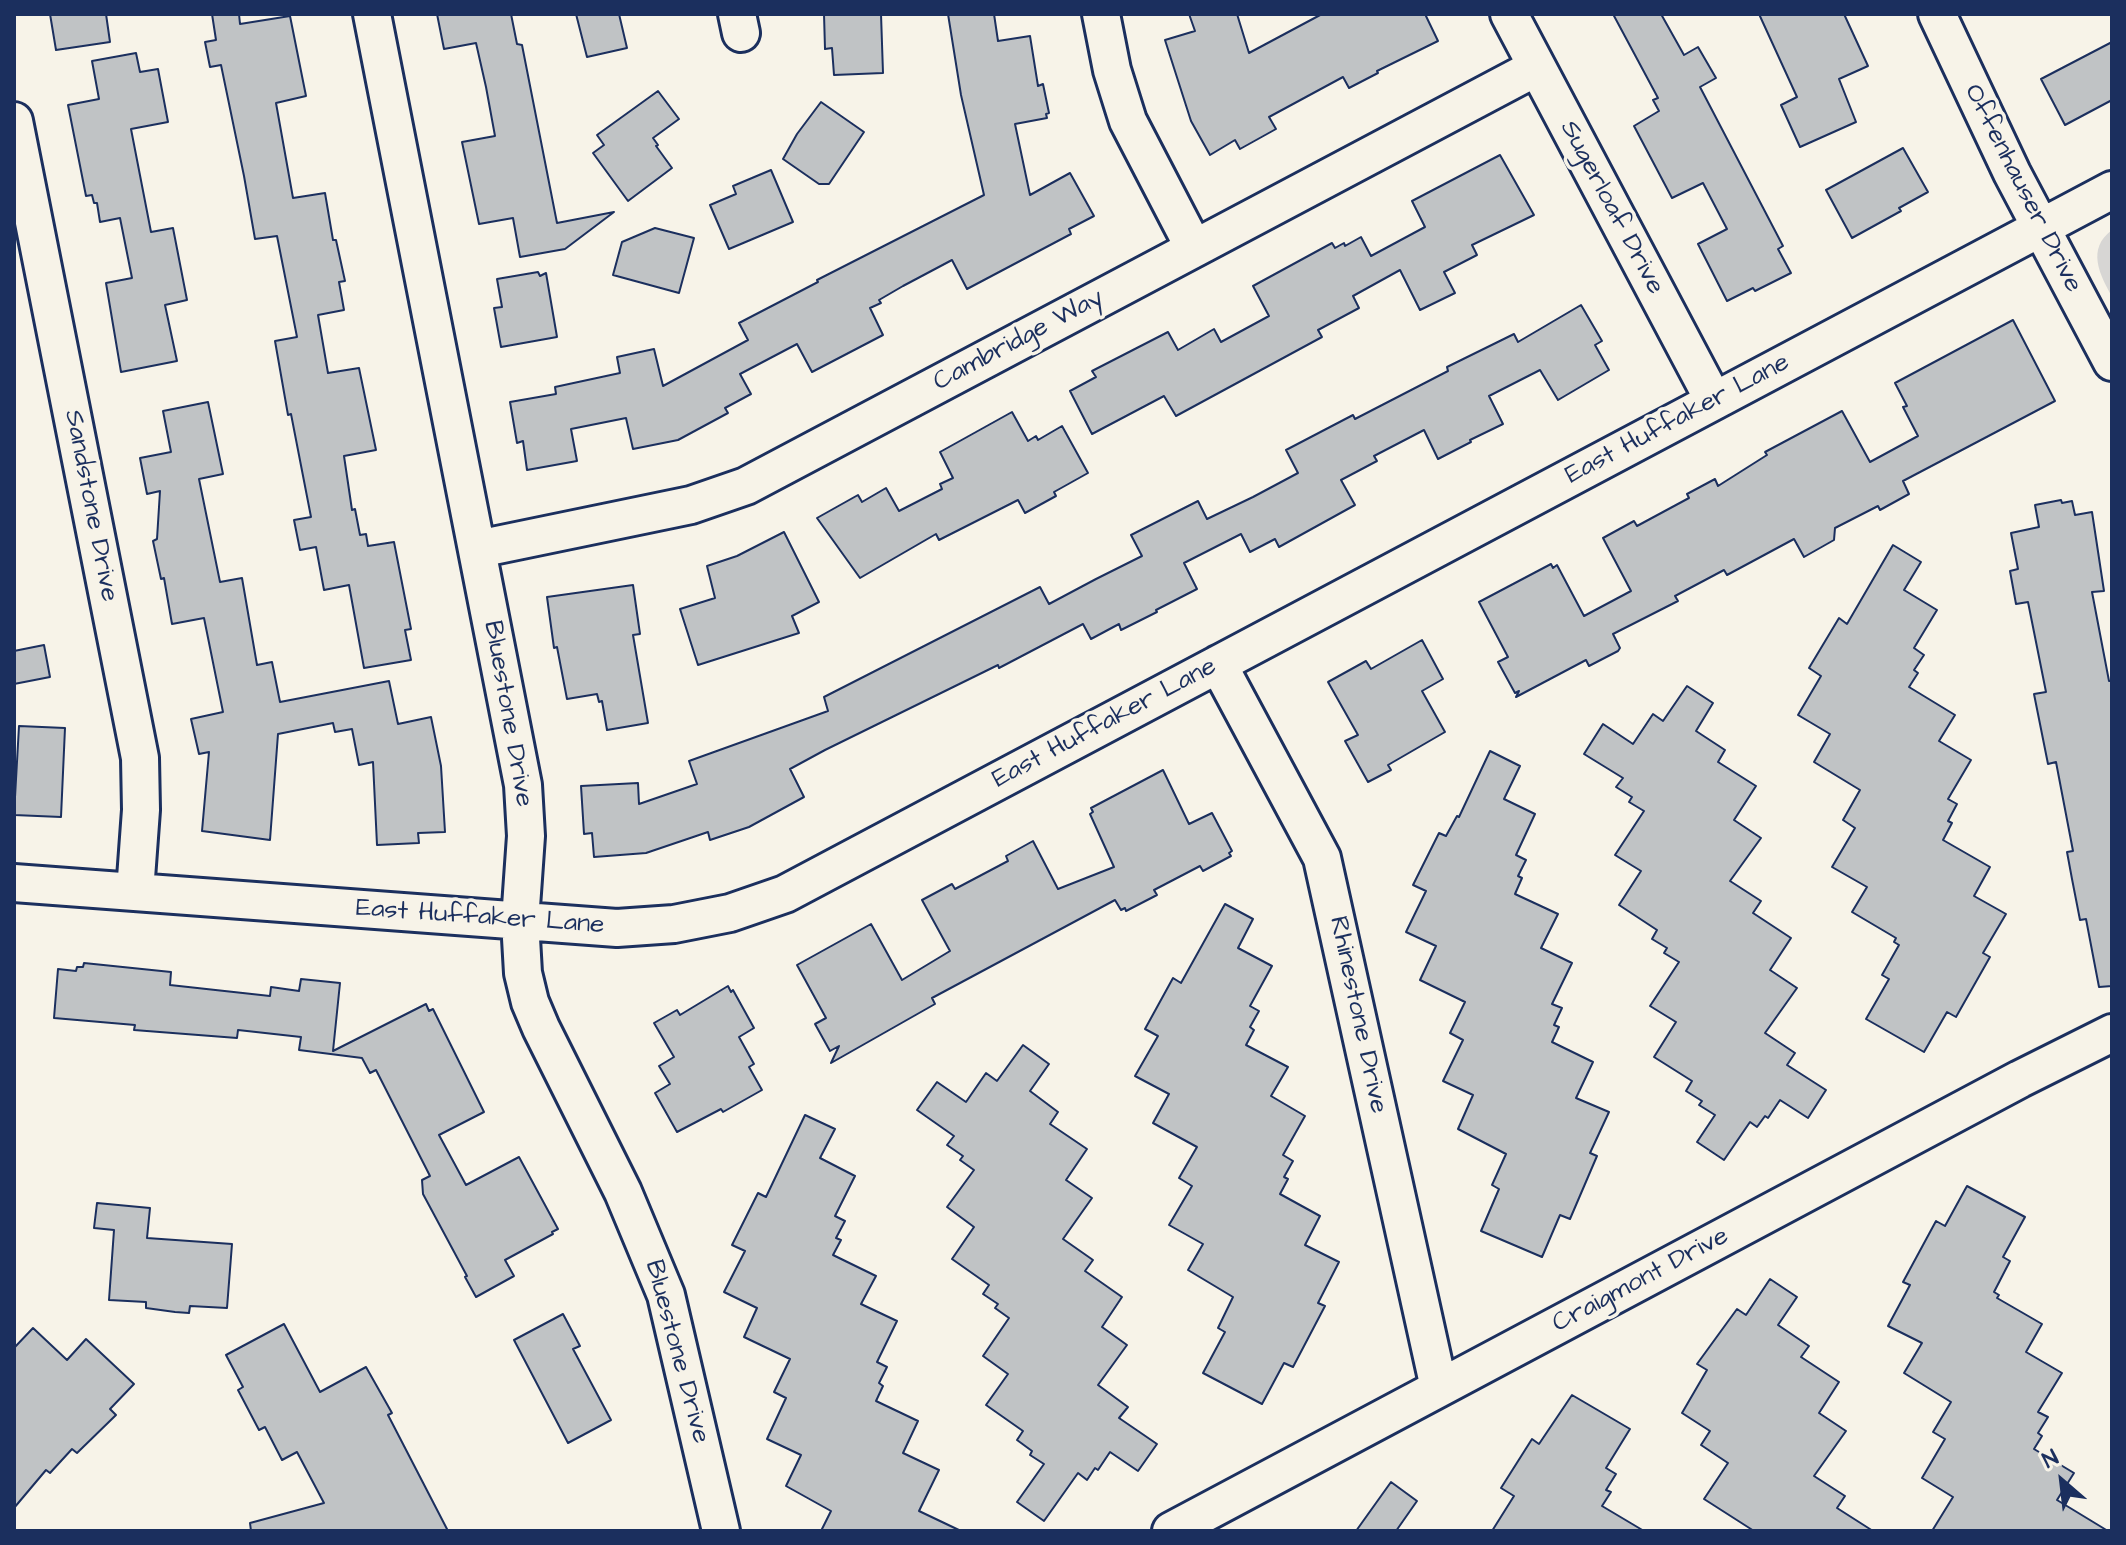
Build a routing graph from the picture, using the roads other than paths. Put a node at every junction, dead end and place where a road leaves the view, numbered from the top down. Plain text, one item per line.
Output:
1 (372, 14) edge
2 (1101, 14) edge
3 (1509, 14) edge
4 (1937, 14) edge
5 (1537, 67) junction
6 (14, 121) edge
7 (2112, 190) edge
8 (2041, 228) junction
9 (1194, 248) junction
10 (2112, 362) edge
11 (1714, 401) junction
12 (478, 549) junction
13 (1218, 664) junction
14 (14, 883) edge
15 (135, 892) junction
16 (520, 921) junction
17 (2112, 1033) edge
18 (1439, 1388) junction
19 (721, 1531) edge
20 (1171, 1531) edge

1 - 12 street, Bluestone Drive
2 - 9 street
3 - 5 street, Sugerloaf Drive
4 - 8 street, Offenhauser Drive
5 - 9 street, Cambridge Way
5 - 11 street, Sugerloaf Drive
6 - 15 street, Sandstone Drive
7 - 8 street, East Huffaker Lane
8 - 10 street, Offenhauser Drive
8 - 11 street, East Huffaker Lane
9 - 12 street, Cambridge Way
11 - 13 street, East Huffaker Lane
12 - 16 street, Bluestone Drive
13 - 16 street, East Huffaker Lane
13 - 18 street, Rhinestone Drive
14 - 15 street, East Huffaker Lane
15 - 16 street, East Huffaker Lane
16 - 19 street, Bluestone Drive
17 - 18 street, Craigmont Drive
18 - 20 street, Craigmont Drive

